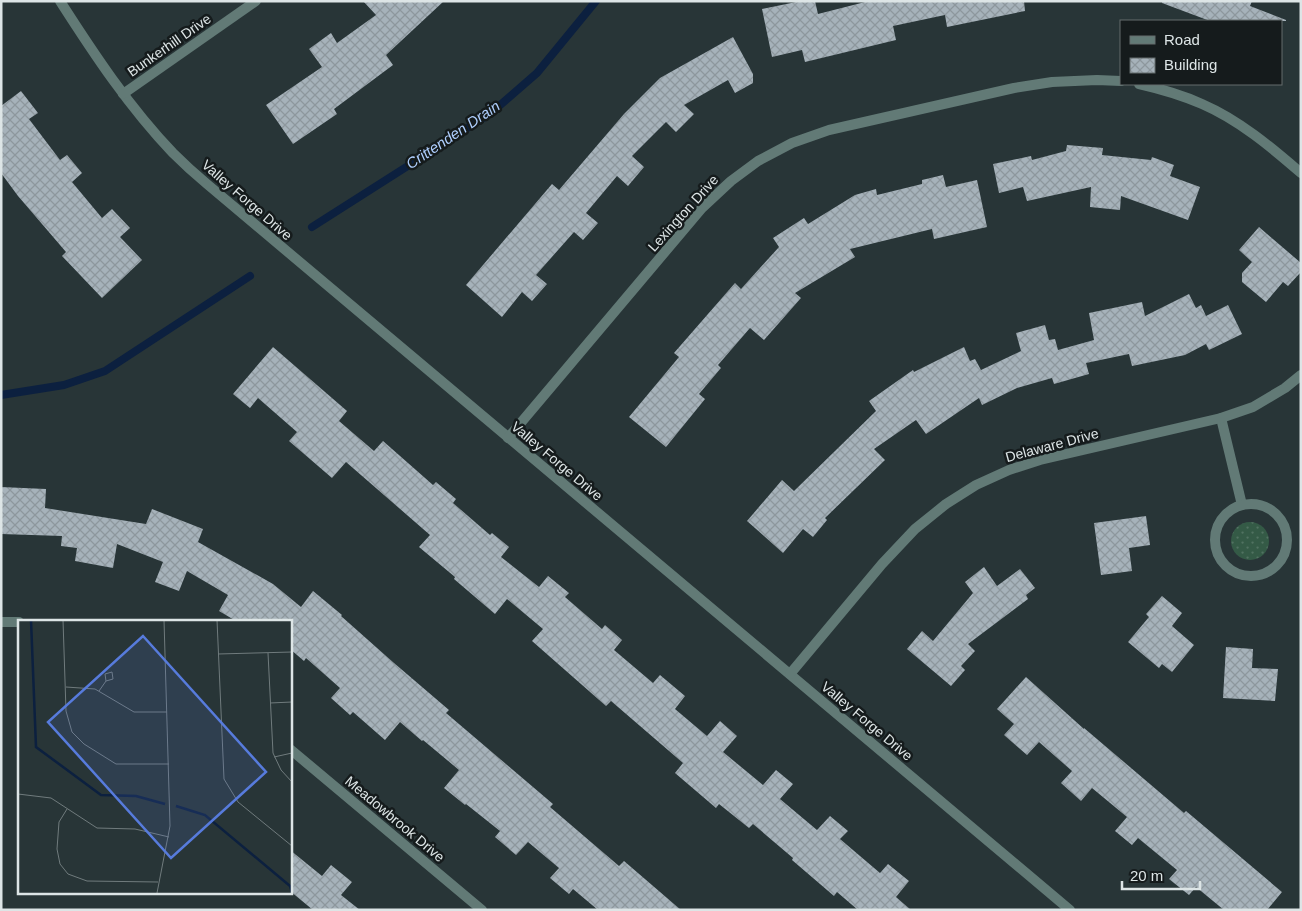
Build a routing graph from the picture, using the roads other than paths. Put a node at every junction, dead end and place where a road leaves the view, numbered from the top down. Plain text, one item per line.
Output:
1 (60, 1) edge
2 (256, 1) edge
3 (1120, 81) edge
4 (1144, 85) edge
5 (123, 94) junction
6 (1301, 173) edge
7 (1301, 375) edge
8 (1221, 418) junction
9 (508, 438) junction
10 (1242, 505) junction
11 (1, 622) edge
12 (18, 622) edge
13 (790, 674) junction
14 (291, 750) edge
15 (482, 910) edge
16 (1070, 910) edge

1 - 5 street, Valley Forge Drive
2 - 5 street, Bunkerhill Drive
3 - 9 street, Lexington Drive
4 - 6 street
5 - 9 street, Valley Forge Drive
7 - 8 street, Delaware Drive
8 - 10 street
8 - 13 street, Delaware Drive
9 - 13 street, Valley Forge Drive
10 - 10 street
11 - 12 street
13 - 16 street, Valley Forge Drive
14 - 15 street, Meadowbrook Drive

